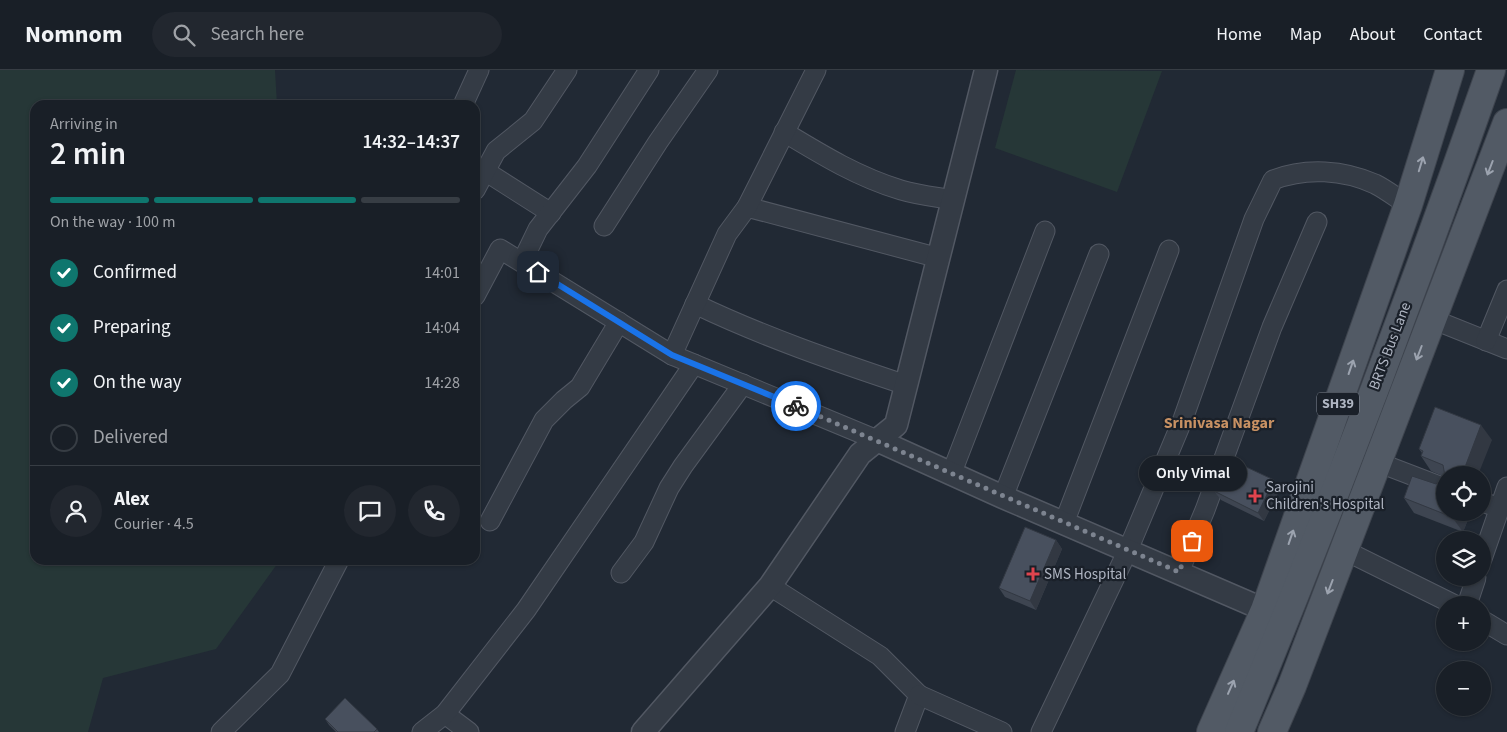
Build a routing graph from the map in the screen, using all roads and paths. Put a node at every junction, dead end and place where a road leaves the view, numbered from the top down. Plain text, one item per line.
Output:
1 (479, 70) edge
2 (566, 70) edge
3 (649, 70) edge
4 (708, 70) edge
5 (816, 70) edge
6 (986, 70) edge
7 (1450, 70) edge
8 (1492, 70) edge
9 (465, 100) edge
10 (1507, 123) edge
11 (784, 132) junction
12 (485, 171) junction
13 (480, 180) edge
14 (953, 200) junction
15 (1408, 205) junction
16 (747, 206) junction
17 (551, 213) junction
18 (1317, 222) dead end
19 (604, 226) dead end
20 (1045, 231) dead end
21 (1169, 250) dead end
22 (1099, 254) dead end
23 (938, 258) junction
24 (522, 262) junction
25 (480, 287) edge
26 (1507, 290) edge
27 (695, 304) junction
28 (1432, 319) junction
29 (619, 322) junction
30 (1486, 341) junction
31 (1507, 349) edge
32 (672, 355) junction
33 (694, 364) junction
34 (743, 384) junction
35 (906, 385) junction
36 (877, 440) junction
37 (1377, 462) junction
38 (952, 472) junction
39 (1436, 485) edge
40 (1507, 487) edge
41 (1003, 497) junction
42 (1491, 505) edge
43 (490, 521) dead end
44 (1064, 523) junction
45 (1128, 550) junction
46 (1344, 550) junction
47 (336, 565) edge
48 (1179, 572) junction
49 (622, 573) dead end
50 (770, 586) junction
51 (1437, 596) edge
52 (1265, 610) junction
53 (1491, 625) edge
54 (1507, 635) edge
55 (919, 695) junction
56 (445, 714) junction
57 (222, 732) edge
58 (422, 732) edge
59 (469, 732) edge
60 (643, 732) edge
61 (905, 732) edge
62 (1002, 732) edge
63 (1041, 732) edge
64 (1211, 732) edge
65 (1239, 732) edge
66 (1272, 732) edge

1 - 9 street
2 - 12 street
3 - 17 street
4 - 19 street
5 - 11 street
6 - 14 street
15 -> 7 main road, SH39
8 - 65 main road, BRTS Bus Lane
10 -> 28 main road
11 - 14 street
11 - 16 street
12 - 13 street
12 - 17 street
14 - 23 street
15 - 45 street
52 -> 15 main road, SH39
16 - 23 street
16 - 27 street
17 - 24 street
18 - 48 street
20 - 38 street
21 - 44 street
22 - 41 street
23 - 35 street
24 - 25 street
24 - 29 street
26 - 30 street
27 - 32 street
27 - 35 street
28 - 30 street
28 -> 37 main road
29 - 32 street
29 - 43 street
30 - 31 street
32 - 33 street
33 - 34 street
33 - 56 street
34 - 36 street
34 - 49 street
35 - 36 street
36 - 38 street
36 - 50 street
37 - 39 street
37 - 46 main road
38 - 41 street
40 - 42 street
41 - 44 street
44 - 45 street
45 - 48 street
45 - 63 street
46 - 51 street
46 -> 66 main road
47 - 57 street
48 - 52 street
50 - 55 street
50 - 60 street
64 -> 52 main road, SH39
53 - 54 street
55 - 61 street
55 - 62 street
56 - 58 street
56 - 59 street

